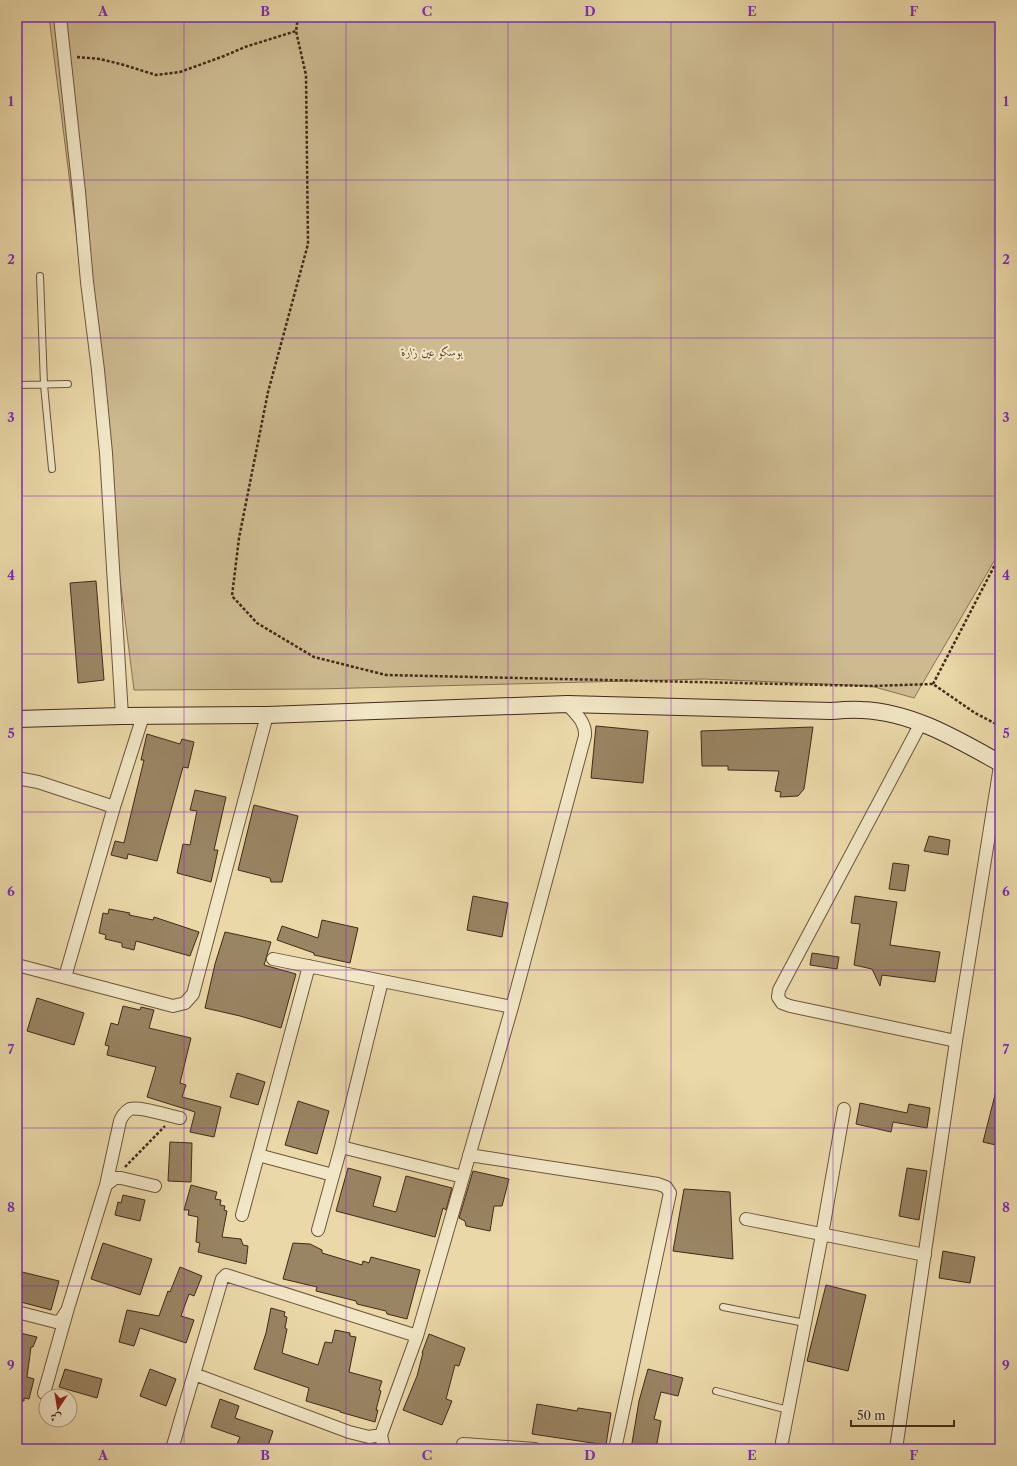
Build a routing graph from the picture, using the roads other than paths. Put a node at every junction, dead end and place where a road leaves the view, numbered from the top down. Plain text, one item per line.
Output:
1 (60, 17) edge
2 (40, 276) dead end
3 (68, 384) dead end
4 (17, 385) edge
5 (44, 385) junction
6 (52, 469) dead end
7 (567, 704) junction
8 (267, 715) junction
9 (122, 716) junction
10 (143, 716) junction
11 (17, 719) edge
12 (921, 723) junction
13 (1000, 762) edge
14 (1000, 766) edge
15 (17, 778) edge
16 (114, 807) junction
17 (273, 959) dead end
18 (17, 965) edge
19 (309, 966) junction
20 (65, 976) junction
21 (382, 981) junction
22 (512, 1007) junction
23 (956, 1040) junction
24 (844, 1109) dead end
25 (177, 1118) road end
26 (341, 1147) junction
27 (258, 1154) junction
28 (469, 1155) junction
29 (332, 1175) junction
30 (463, 1177) junction
31 (110, 1181) junction
32 (155, 1186) dead end
33 (242, 1215) dead end
34 (746, 1219) dead end
35 (318, 1230) dead end
36 (822, 1235) junction
37 (925, 1255) junction
38 (723, 1307) dead end
39 (68, 1308) junction
40 (17, 1312) edge
41 (805, 1323) junction
42 (416, 1336) junction
43 (194, 1374) junction
44 (45, 1388) edge
45 (716, 1391) dead end
46 (788, 1410) junction
47 (381, 1435) junction
48 (782, 1442) dead end
49 (463, 1444) dead end
50 (172, 1449) edge
51 (384, 1449) edge
52 (535, 1449) edge
53 (616, 1449) edge
54 (896, 1449) edge

1 - 9 street
2 - 5 lane
3 - 5 lane
4 - 5 lane
5 - 6 lane
7 - 8 main road
7 - 12 main road
7 - 22 street
8 - 10 main road
8 - 20 street
9 - 10 main road
9 - 11 main road
10 - 16 street
12 - 13 main road
12 - 23 street
14 - 23 street
15 - 16 street
16 - 20 street
17 - 19 street
18 - 20 street
19 - 21 street
19 - 27 street
21 - 22 street
21 - 26 street
22 - 28 street
23 - 37 street
24 - 36 street
25 - 31 street
26 - 29 street
26 - 30 street
27 - 29 street
27 - 33 street
28 - 30 street
28 - 53 street
29 - 35 street
30 - 42 street
31 - 32 street
31 - 39 street
34 - 36 street
36 - 37 street
36 - 41 street
37 - 54 street
38 - 41 lane
39 - 40 street
39 - 44 street
41 - 46 street
42 - 43 street
42 - 47 street
43 - 47 street
43 - 50 street
45 - 46 lane
46 - 48 street
47 - 51 street
49 - 52 street

